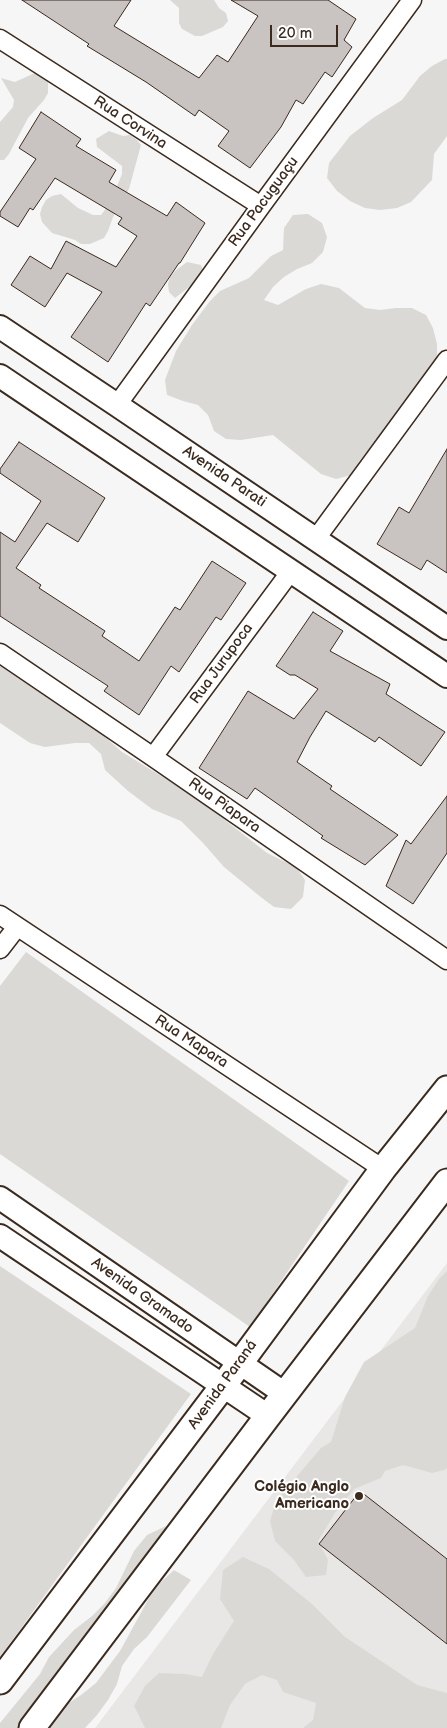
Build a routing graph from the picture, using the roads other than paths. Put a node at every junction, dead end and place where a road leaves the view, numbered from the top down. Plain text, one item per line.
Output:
1 (412, 0) edge
2 (0, 39) edge
3 (261, 206) junction
4 (0, 327) edge
5 (447, 360) edge
6 (0, 376) edge
7 (117, 405) junction
8 (315, 540) junction
9 (291, 571) junction
10 (447, 628) edge
11 (0, 653) edge
12 (447, 676) edge
13 (153, 756) junction
14 (0, 915) edge
15 (16, 927) junction
16 (0, 949) edge
17 (447, 960) edge
18 (447, 1089) edge
19 (383, 1169) junction
20 (447, 1182) edge
21 (0, 1198) edge
22 (0, 1236) edge
23 (239, 1363) junction
24 (223, 1386) junction
25 (285, 1394) junction
26 (268, 1416) junction
27 (0, 1681) edge
28 (32, 1728) edge

1 - 3 street, Rua Pacuguaçu
2 - 3 street, Rua Corvina
3 - 7 street, Rua Pacuguaçu
4 - 7 street, Avenida Parati
5 - 8 street
6 - 9 street
7 - 8 street, Avenida Parati
8 - 10 street, Avenida Parati
9 - 12 street
9 - 13 street, Rua Jurupoca
11 - 13 street, Rua Piapara
13 - 17 street, Rua Piapara
14 - 15 street, Rua Mapara
15 - 16 street
15 - 19 street, Rua Mapara
18 - 19 main road, Avenida Paraná
19 - 23 main road, Avenida Paraná
20 - 25 main road
21 - 23 street, Avenida Gramado
22 - 24 street, Avenida Gramado
23 - 24 main road, Avenida Paraná
23 - 25 street, Avenida Gramado
24 - 26 street, Avenida Gramado
24 - 27 main road, Avenida Paraná
25 - 26 main road
26 - 28 main road

